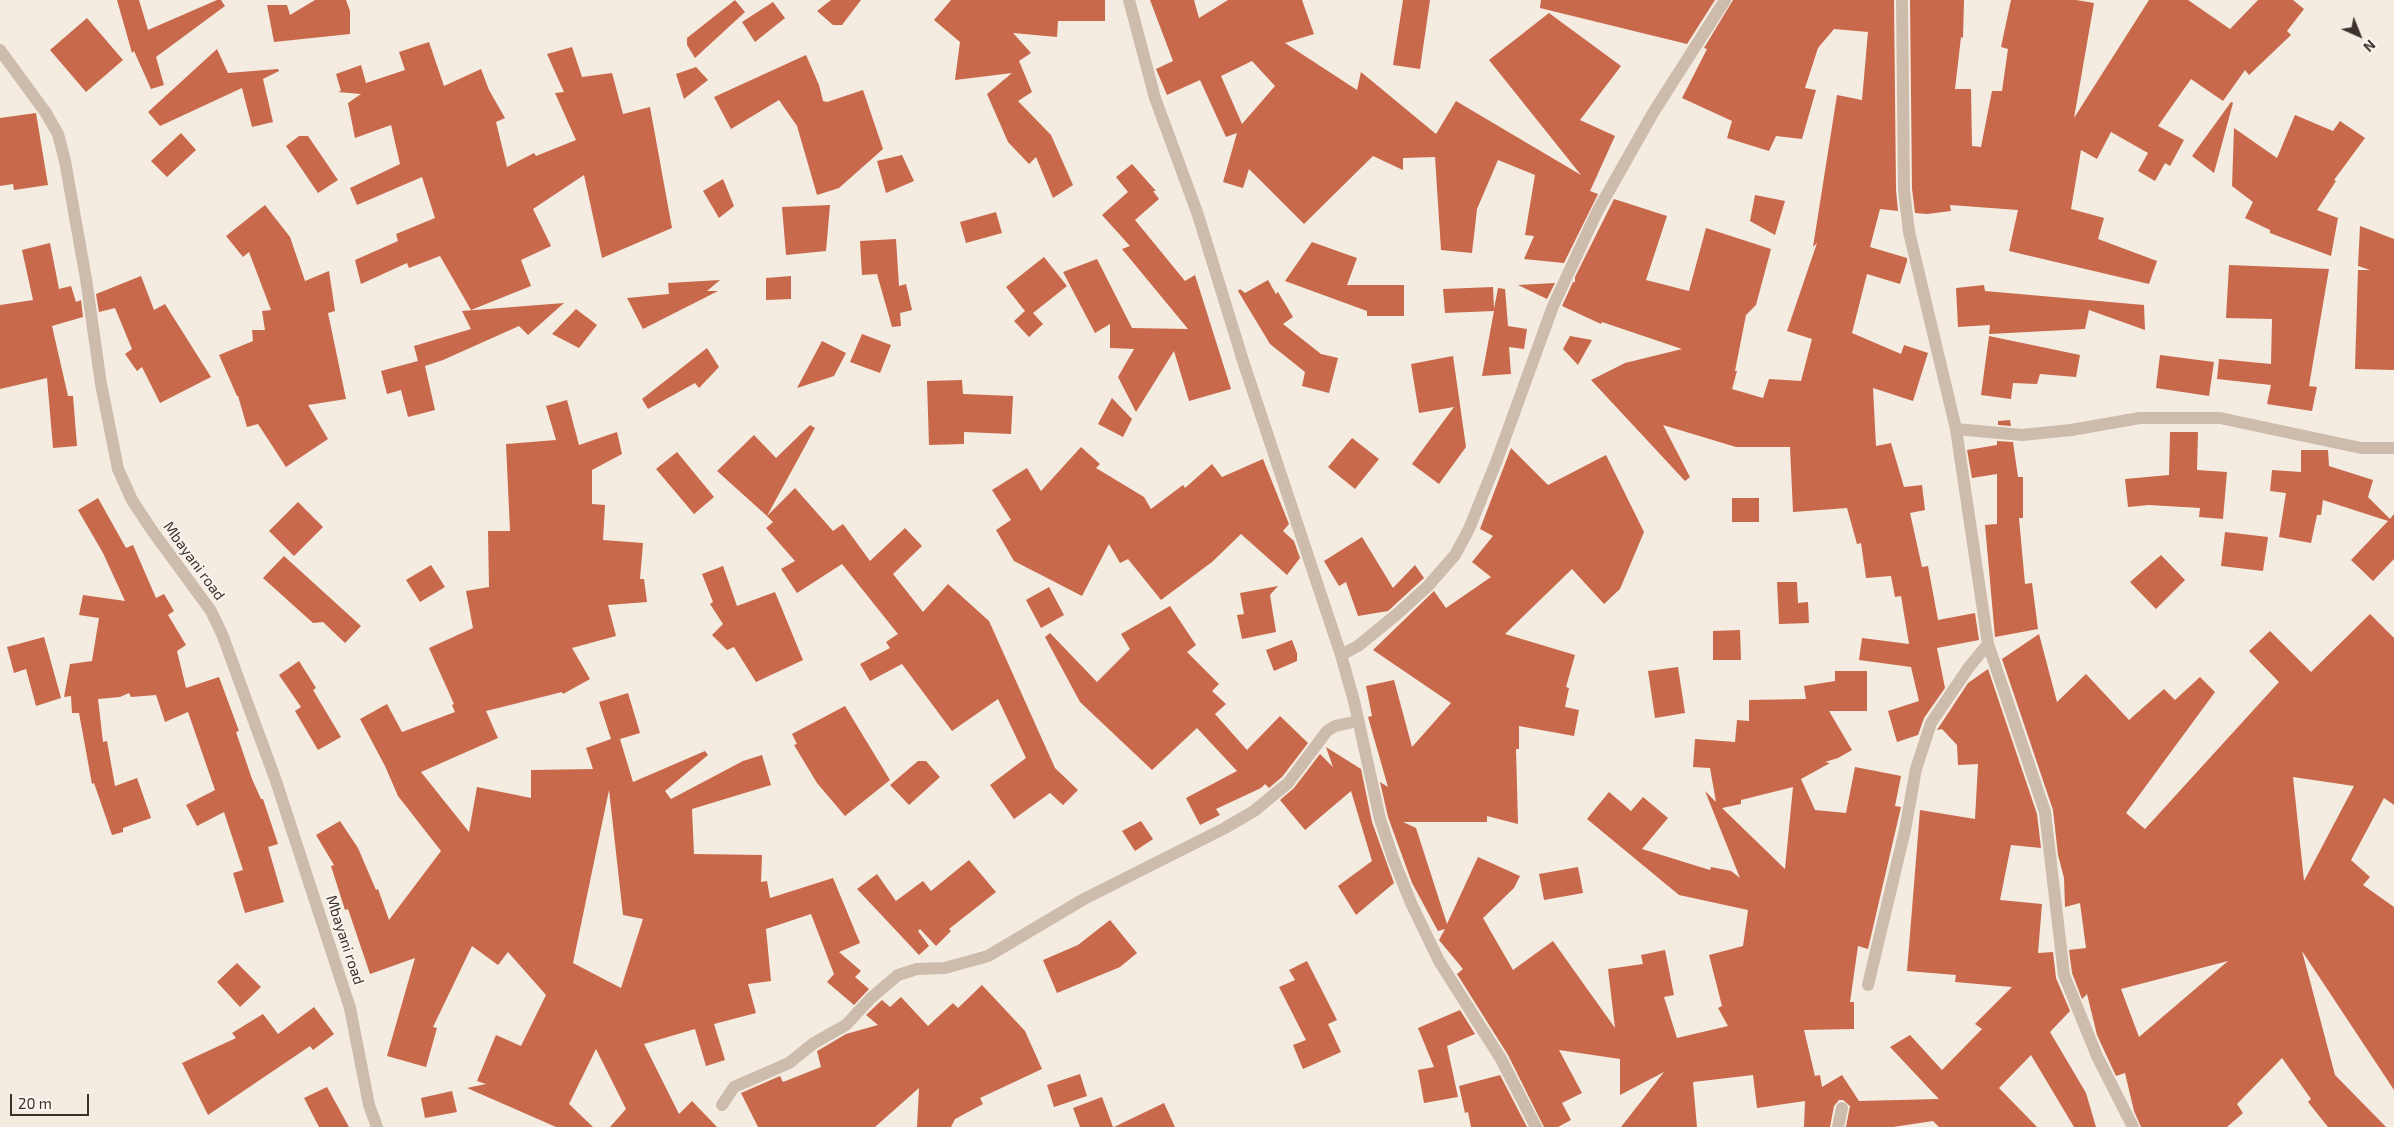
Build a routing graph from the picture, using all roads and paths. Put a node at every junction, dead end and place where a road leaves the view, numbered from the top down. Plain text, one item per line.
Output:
1 (1128, 0) edge
2 (1725, 0) edge
3 (1902, 0) edge
4 (0, 50) edge
5 (1956, 429) junction
6 (2394, 448) edge
7 (1988, 644) junction
8 (1341, 655) junction
9 (1358, 721) junction
10 (1868, 985) dead end
11 (722, 1105) dead end
12 (1842, 1108) dead end
13 (378, 1127) edge
14 (1536, 1127) edge
15 (1838, 1127) edge
16 (2134, 1127) edge

1 - 8 street
2 - 8 street
3 - 5 street
4 - 13 street, Mbayani road
5 - 6 street
5 - 7 street
7 - 10 street
7 - 16 street
8 - 9 street
9 - 11 street
9 - 14 street
12 - 15 street

